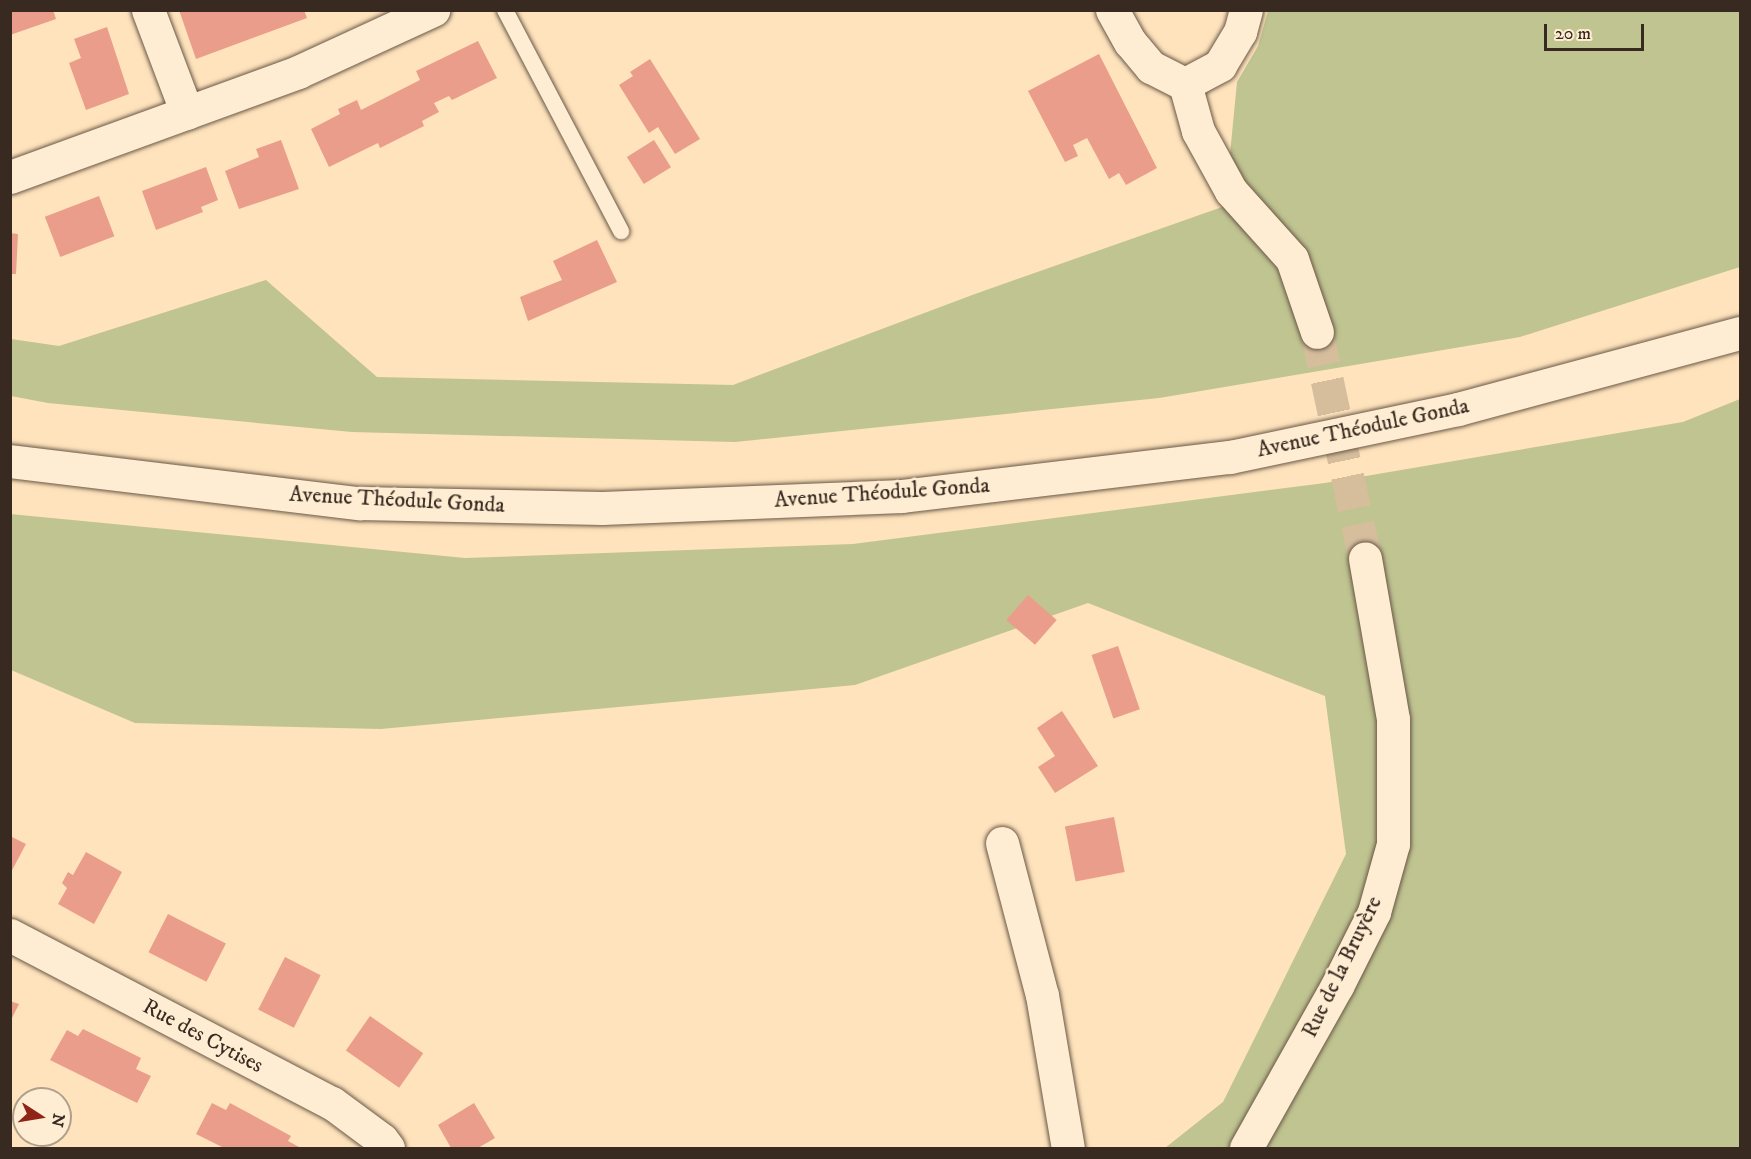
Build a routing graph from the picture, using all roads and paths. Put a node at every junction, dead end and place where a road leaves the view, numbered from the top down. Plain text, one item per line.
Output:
1 (148, 10) edge
2 (434, 10) edge
3 (505, 10) edge
4 (1112, 10) edge
5 (1246, 10) edge
6 (1185, 84) junction
7 (187, 113) junction
8 (10, 177) edge
9 (621, 231) dead end
10 (1317, 332) tunnel mouth
11 (1740, 333) edge
12 (10, 461) edge
13 (1365, 558) tunnel mouth
14 (1002, 843) dead end
15 (10, 934) edge
16 (388, 1149) edge
17 (1068, 1149) edge
18 (1246, 1149) edge

1 - 7 street
2 - 7 street
3 - 9 lane
4 - 6 street
5 - 6 street
6 - 10 street
7 - 8 street
11 - 12 street, Avenue Théodule Gonda
13 - 18 street, Rue de la Bruyère
14 - 17 street
15 - 16 street, Rue des Cytises

